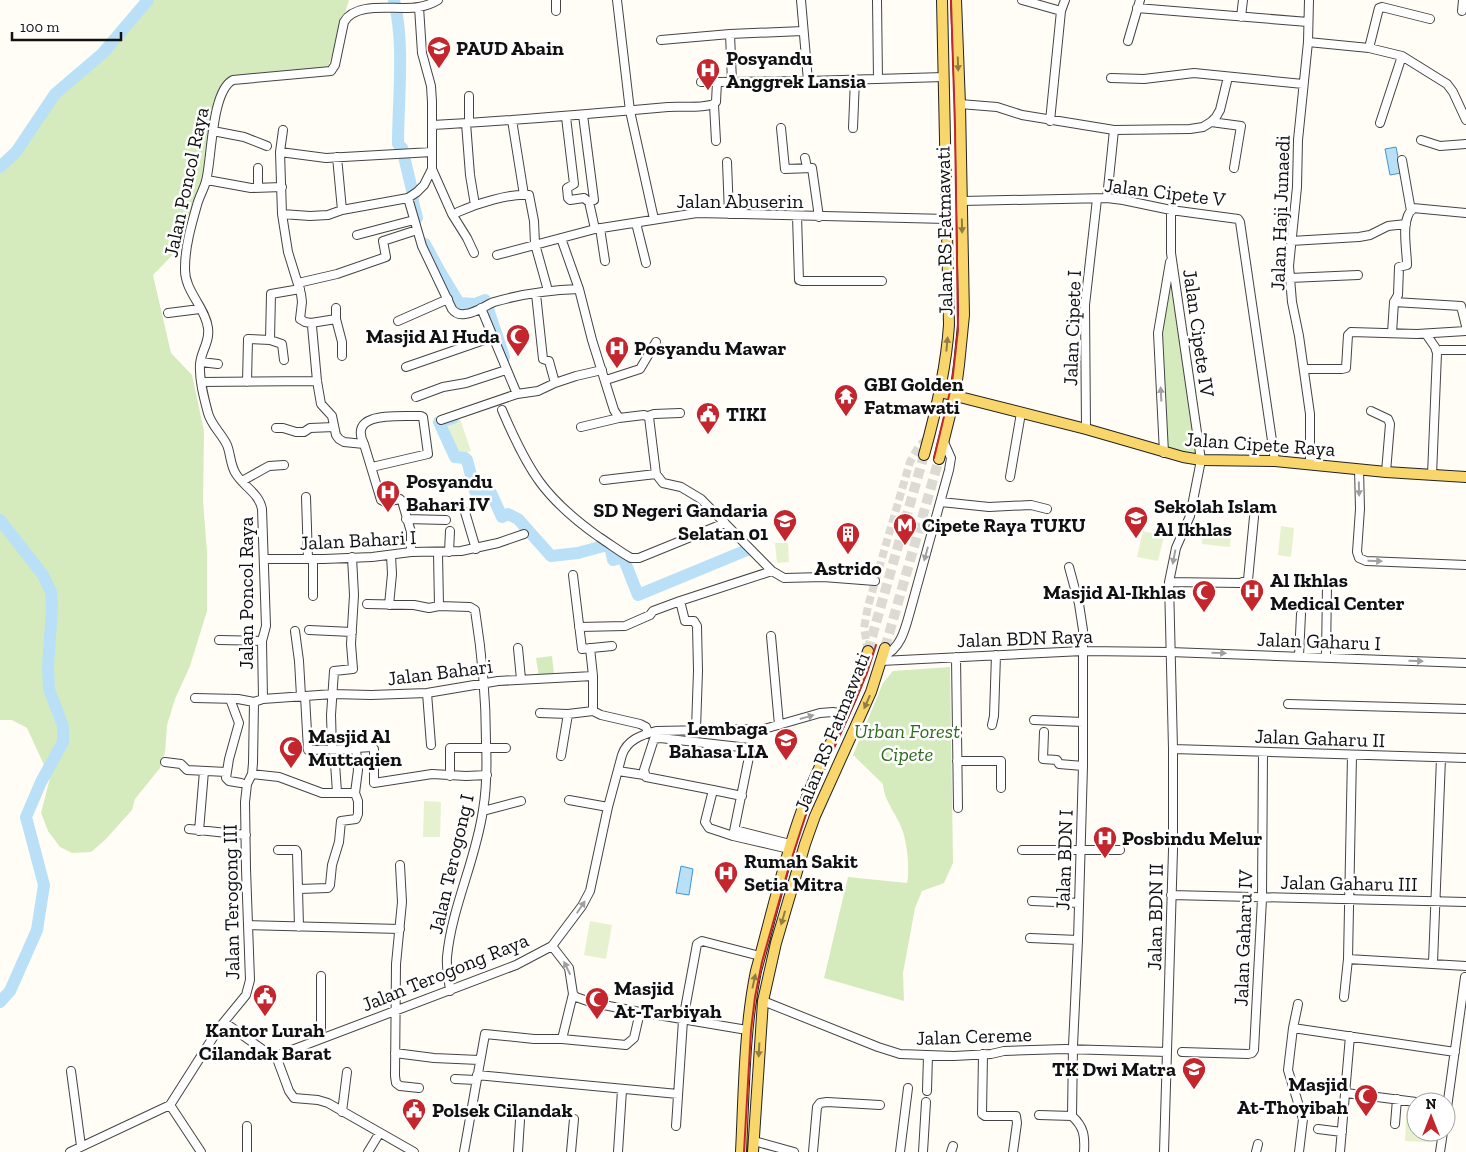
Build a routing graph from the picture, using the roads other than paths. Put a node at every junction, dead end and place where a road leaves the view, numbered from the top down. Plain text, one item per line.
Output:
1 (438, 0) edge
2 (556, 0) edge
3 (617, 0) edge
4 (801, 0) edge
5 (877, 0) edge
6 (1022, 0) edge
7 (1064, 0) edge
8 (1140, 0) edge
9 (1243, 0) edge
10 (1309, 0) edge
11 (1463, 0) edge
12 (956, 2) edge
13 (942, 6) edge
14 (419, 8) junction
15 (1137, 8) junction
16 (556, 11) dead end
17 (1062, 11) junction
18 (1462, 11) dead end
19 (956, 15) junction
20 (1242, 17) junction
21 (1430, 19) dead end
22 (1308, 22) junction
23 (803, 31) junction
24 (730, 34) junction
25 (661, 40) dead end
26 (1128, 41) dead end
27 (1308, 42) junction
28 (1369, 48) junction
29 (1402, 56) junction
30 (944, 77) junction
31 (1228, 77) junction
32 (855, 78) junction
33 (878, 78) junction
34 (1111, 78) dead end
35 (808, 81) junction
36 (701, 82) dead end
37 (717, 82) junction
38 (732, 82) junction
39 (1303, 84) junction
40 (469, 96) dead end
41 (960, 104) junction
42 (714, 105) junction
43 (630, 111) junction
44 (583, 115) junction
45 (566, 117) junction
46 (512, 120) junction
47 (1050, 120) junction
48 (1466, 120) edge
49 (1211, 122) junction
50 (467, 123) junction
51 (1380, 123) dead end
52 (433, 125) junction
53 (781, 128) dead end
54 (853, 128) dead end
55 (282, 130) dead end
56 (1114, 130) junction
57 (213, 131) junction
58 (1422, 140) dead end
59 (716, 141) dead end
60 (1466, 144) edge
61 (268, 146) dead end
62 (280, 152) junction
63 (432, 152) junction
64 (337, 157) junction
65 (805, 158) dead end
66 (1402, 160) dead end
67 (727, 162) dead end
68 (807, 167) junction
69 (258, 168) dead end
70 (432, 168) junction
71 (1234, 168) dead end
72 (207, 180) junction
73 (282, 187) junction
74 (258, 188) junction
75 (524, 195) junction
76 (411, 196) junction
77 (1097, 198) junction
78 (1107, 198) junction
79 (962, 201) junction
80 (589, 202) junction
81 (475, 205) junction
82 (342, 210) junction
83 (1171, 210) junction
84 (1412, 210) junction
85 (458, 212) dead end
86 (1466, 212) edge
87 (282, 214) junction
88 (730, 214) junction
89 (797, 216) junction
90 (819, 217) junction
91 (654, 219) junction
92 (948, 219) junction
93 (414, 220) junction
94 (636, 223) junction
95 (1406, 224) junction
96 (597, 229) junction
97 (417, 230) junction
98 (357, 235) dead end
99 (561, 238) junction
100 (1291, 241) junction
101 (535, 244) junction
102 (1171, 253) junction
103 (474, 254) dead end
104 (497, 255) dead end
105 (605, 261) dead end
106 (646, 264) dead end
107 (1358, 275) dead end
108 (1290, 278) junction
109 (882, 282) dead end
110 (299, 286) junction
111 (547, 288) dead end
112 (579, 289) junction
113 (536, 294) junction
114 (448, 299) junction
115 (1394, 302) junction
116 (483, 307) junction
117 (336, 308) dead end
118 (200, 309) junction
119 (168, 313) dead end
120 (336, 320) junction
121 (398, 321) dead end
122 (311, 323) junction
123 (1466, 326) edge
124 (1466, 331) edge
125 (1392, 334) junction
126 (1426, 334) junction
127 (493, 337) junction
128 (270, 340) junction
129 (656, 342) dead end
130 (1466, 350) edge
131 (1437, 353) junction
132 (342, 356) dead end
133 (284, 360) dead end
134 (201, 362) junction
135 (218, 364) dead end
136 (406, 367) dead end
137 (1304, 369) junction
138 (506, 370) junction
139 (602, 370) junction
140 (606, 380) junction
141 (317, 381) junction
142 (201, 382) junction
143 (247, 382) junction
144 (555, 383) junction
145 (940, 392) junction
146 (519, 394) junction
147 (955, 395) junction
148 (416, 397) dead end
149 (502, 410) dead end
150 (1371, 411) dead end
151 (680, 413) dead end
152 (1021, 413) junction
153 (648, 416) junction
154 (619, 418) junction
155 (441, 420) dead end
156 (334, 427) junction
157 (581, 427) dead end
158 (276, 428) dead end
159 (1086, 429) junction
160 (944, 440) junction
161 (364, 444) junction
162 (1164, 453) junction
163 (924, 455) tunnel mouth
164 (938, 459) tunnel mouth
165 (1201, 460) junction
166 (1275, 461) junction
167 (1310, 464) junction
168 (284, 465) dead end
169 (372, 467) junction
170 (1359, 469) junction
171 (1386, 472) junction
172 (656, 474) junction
173 (1432, 475) junction
174 (1010, 476) dead end
175 (1466, 477) edge
176 (604, 480) dead end
177 (242, 481) junction
178 (306, 497) dead end
179 (941, 502) junction
180 (1047, 509) dead end
181 (465, 512) dead end
182 (1254, 517) dead end
183 (406, 519) junction
184 (446, 520) dead end
185 (725, 523) junction
186 (450, 531) dead end
187 (524, 534) dead end
188 (476, 549) junction
189 (411, 552) junction
190 (449, 552) junction
191 (438, 553) junction
192 (391, 555) junction
193 (352, 558) junction
194 (264, 559) junction
195 (311, 559) junction
196 (1466, 565) edge
197 (1069, 567) dead end
198 (772, 570) junction
199 (572, 575) dead end
200 (875, 581) dead end
201 (1169, 582) junction
202 (1327, 585) dead end
203 (313, 596) dead end
204 (680, 601) junction
205 (367, 604) dead end
206 (389, 605) junction
207 (440, 606) junction
208 (1301, 614) dead end
209 (579, 627) junction
210 (309, 630) dead end
211 (295, 631) dead end
212 (352, 632) junction
213 (771, 636) dead end
214 (219, 640) dead end
215 (262, 641) junction
216 (612, 646) dead end
217 (518, 648) dead end
218 (590, 648) junction
219 (868, 652) dead end
220 (1083, 652) junction
221 (1170, 652) junction
222 (883, 655) junction
223 (996, 655) junction
224 (1299, 656) junction
225 (956, 657) junction
226 (1326, 657) junction
227 (1466, 663) edge
228 (593, 676) junction
229 (521, 680) junction
230 (485, 684) junction
231 (426, 693) junction
232 (333, 694) junction
233 (303, 696) junction
234 (195, 698) dead end
235 (230, 699) junction
236 (263, 699) junction
237 (254, 702) junction
238 (1288, 704) dead end
239 (1466, 709) edge
240 (593, 711) junction
241 (540, 713) dead end
242 (568, 714) junction
243 (844, 714) junction
244 (1034, 720) dead end
245 (1083, 722) junction
246 (779, 725) junction
247 (992, 725) dead end
248 (696, 729) junction
249 (1044, 732) dead end
250 (648, 733) junction
251 (431, 745) dead end
252 (356, 748) junction
253 (486, 748) junction
254 (506, 748) dead end
255 (333, 749) junction
256 (1173, 749) junction
257 (1263, 752) junction
258 (1352, 755) junction
259 (561, 756) dead end
260 (1441, 758) junction
261 (1466, 758) edge
262 (957, 760) junction
263 (165, 762) dead end
264 (1083, 766) junction
265 (618, 768) junction
266 (204, 771) junction
267 (226, 772) junction
268 (644, 773) junction
269 (252, 774) junction
270 (487, 775) junction
271 (450, 776) junction
272 (356, 782) junction
273 (245, 783) junction
274 (374, 783) junction
275 (1001, 788) dead end
276 (713, 790) junction
277 (337, 792) junction
278 (355, 794) junction
279 (742, 796) junction
280 (569, 800) dead end
281 (521, 801) dead end
282 (608, 807) junction
283 (958, 808) dead end
284 (483, 811) junction
285 (189, 829) dead end
286 (199, 831) junction
287 (734, 833) junction
288 (246, 835) junction
289 (790, 847) junction
290 (278, 850) dead end
291 (1022, 850) dead end
292 (1081, 850) junction
293 (1120, 850) dead end
294 (400, 865) dead end
295 (299, 889) junction
296 (1171, 895) junction
297 (1262, 897) junction
298 (1348, 899) junction
299 (1032, 901) dead end
300 (1436, 901) junction
301 (1079, 902) junction
302 (1466, 902) edge
303 (249, 925) junction
304 (299, 927) junction
305 (400, 929) junction
306 (1030, 938) dead end
307 (1078, 940) junction
308 (552, 946) junction
309 (760, 956) junction
310 (1348, 959) junction
311 (1433, 963) junction
312 (1466, 966) edge
313 (321, 976) dead end
314 (1465, 977) edge
315 (450, 991) junction
316 (573, 994) junction
317 (1344, 997) dead end
318 (763, 1001) junction
319 (1298, 1004) dead end
320 (396, 1010) junction
321 (640, 1012) junction
322 (683, 1020) junction
323 (224, 1022) junction
324 (1294, 1028) junction
325 (747, 1030) junction
326 (1350, 1036) junction
327 (321, 1038) junction
328 (562, 1039) junction
329 (1072, 1050) junction
330 (1167, 1052) junction
331 (1182, 1052) dead end
332 (1454, 1052) junction
333 (395, 1053) junction
334 (983, 1054) junction
335 (928, 1055) junction
336 (276, 1056) junction
337 (479, 1060) junction
338 (71, 1071) dead end
339 (347, 1072) dead end
340 (476, 1078) junction
341 (455, 1079) dead end
342 (745, 1083) junction
343 (758, 1084) junction
344 (419, 1088) dead end
345 (908, 1088) dead end
346 (622, 1090) junction
347 (927, 1091) dead end
348 (1448, 1092) edge
349 (1346, 1093) junction
350 (678, 1094) junction
351 (1397, 1099) junction
352 (1406, 1100) edge
353 (926, 1102) dead end
354 (170, 1105) junction
355 (880, 1105) dead end
356 (342, 1112) junction
357 (1038, 1115) dead end
358 (1072, 1116) junction
359 (574, 1119) dead end
360 (520, 1120) dead end
361 (1395, 1124) dead end
362 (247, 1126) dead end
363 (676, 1126) dead end
364 (1318, 1130) dead end
365 (1342, 1132) junction
366 (380, 1134) junction
367 (754, 1141) junction
368 (75, 1150) edge
369 (201, 1152) edge
370 (247, 1152) edge
371 (368, 1152) edge
372 (414, 1152) edge
373 (464, 1152) edge
374 (518, 1152) edge
375 (571, 1152) edge
376 (618, 1152) edge
377 (741, 1152) edge
378 (754, 1152) edge
379 (794, 1152) edge
380 (812, 1152) edge
381 (900, 1152) edge
382 (923, 1152) edge
383 (1013, 1152) edge
384 (1084, 1152) edge
385 (1164, 1152) edge
386 (1299, 1152) edge
387 (1340, 1152) edge

1 - 14 street, Jalan Poncol Raya
2 - 16 street
3 - 43 street
4 - 23 street
5 - 33 street
6 - 17 street
7 - 17 street
8 - 15 street
9 - 20 street
10 - 22 street, Jalan Haji Junaedi
11 - 18 street
12 - 13 main road
12 - 19 main road, Jalan RS Fatmawati
13 - 19 main road
13 - 30 main road, Jalan RS Fatmawati
14 - 52 street
14 - 57 street, Jalan Poncol Raya
15 - 20 street
15 - 26 street
17 - 47 street
19 -> 41 main road, Jalan RS Fatmawati
20 - 22 street
21 - 28 street
22 - 27 street, Jalan Haji Junaedi
23 - 24 street
23 - 35 street
24 - 25 street
24 - 38 street
27 - 28 street
27 - 39 street, Jalan Haji Junaedi
28 - 29 street
29 - 48 street
29 - 51 street
30 - 33 street
30 - 92 main road, Jalan RS Fatmawati
31 - 34 street
31 - 39 street
31 - 49 street
32 - 33 street
32 - 35 street
32 - 54 street
35 - 38 street
36 - 37 street
37 - 38 street
37 - 42 street
39 - 100 street, Jalan Haji Junaedi
40 - 50 street
41 - 47 street
41 - 79 main road, Jalan RS Fatmawati
42 - 43 street
42 - 59 street
43 - 44 street
43 - 91 street
44 - 45 street
44 - 80 street
45 - 46 street
45 - 80 street
46 - 50 street
46 - 75 street
47 - 56 street
49 - 56 street
49 - 71 street
50 - 52 street
50 - 81 street
52 - 63 street
53 - 68 street
55 - 62 street
56 - 78 street
57 - 61 street
57 - 72 street, Jalan Poncol Raya
58 - 60 street
62 - 64 street
62 - 73 street
63 - 64 street
63 - 70 street
64 - 82 street
65 - 68 street
66 - 84 street
67 - 88 street
68 - 90 street
69 - 74 street
70 - 76 street
70 - 103 street
72 - 74 street
72 - 118 street, Jalan Poncol Raya
73 - 74 street
73 - 87 street
75 - 81 street
75 - 101 street
76 - 82 street
76 - 93 street
77 - 78 street, Jalan Cipete V
77 - 79 street, Jalan Cipete V
77 - 159 street, Jalan Cipete I
78 - 83 street, Jalan Cipete V
79 -> 147 main road, Jalan RS Fatmawati
80 - 96 street
81 - 85 street
82 - 87 street
83 - 102 street, Jalan Cipete IV
83 - 166 street, Jalan Cipete V
84 - 86 street
84 - 95 street
87 - 110 street
88 - 89 street, Jalan Abuserin
88 - 91 street, Jalan Abuserin
89 - 90 street, Jalan Abuserin
89 - 109 street
90 - 92 street, Jalan Abuserin
91 - 94 street, Jalan Abuserin
145 -> 92 main road, Jalan RS Fatmawati
93 - 97 street
93 - 98 street
94 - 96 street, Jalan Abuserin
94 - 106 street
95 - 100 street
95 - 115 street
96 - 99 street, Jalan Abuserin
96 - 105 street
97 - 110 street
97 - 114 street
99 - 101 street, Jalan Abuserin
99 - 112 street
100 - 108 street, Jalan Haji Junaedi
101 - 104 street, Jalan Abuserin
101 - 111 street
162 -> 102 street
102 - 165 street, Jalan Cipete IV
107 - 108 street
108 - 137 street, Jalan Haji Junaedi
110 - 122 street
110 - 128 street
112 - 113 street
112 - 139 street
113 - 116 street
113 - 144 street
114 - 116 street
114 - 121 street
115 - 123 street
115 - 125 street
116 - 127 street
117 - 120 street
118 - 119 street
118 - 134 street, Jalan Poncol Raya
120 - 122 street
120 - 132 street
122 - 141 street
124 - 126 street
125 - 126 street
125 - 137 street
126 - 131 street
127 - 136 street
127 - 138 street
128 - 133 street
128 - 143 street
129 - 140 street
130 - 131 street
131 - 173 street
134 - 135 street
134 - 142 street, Jalan Poncol Raya
137 - 167 street, Jalan Haji Junaedi
138 - 146 street
138 - 148 street
139 - 140 street
139 - 144 street
140 - 154 street
141 - 143 street
141 - 156 street
142 - 143 street
142 - 177 street, Jalan Poncol Raya
144 - 146 street
145 - 147 main road, Jalan Cipete Raya
145 - 163 main road, Jalan RS Fatmawati
146 - 155 street
147 - 152 main road, Jalan Cipete Raya
147 - 160 main road, Jalan RS Fatmawati
149 - 185 street
150 - 171 street
151 - 153 street
152 - 159 main road, Jalan Cipete Raya
152 - 174 street
153 - 154 street
153 - 172 street
154 - 157 street
156 - 158 street
156 - 161 street
159 - 162 main road, Jalan Cipete Raya
160 - 164 main road, Jalan RS Fatmawati
160 - 179 street
161 - 169 street
161 - 169 street
162 - 165 main road, Jalan Cipete Raya
165 - 166 main road, Jalan Cipete Raya
165 -> 201 street, Jalan Cipete IV
166 - 167 main road, Jalan Cipete Raya
167 - 170 main road, Jalan Cipete Raya
168 - 177 street
169 - 183 street
170 - 171 main road, Jalan Cipete Raya
170 -> 196 street
171 - 173 main road, Jalan Cipete Raya
172 - 176 street
172 - 185 street
173 - 175 main road, Jalan Cipete Raya
177 - 194 street, Jalan Poncol Raya
178 - 195 street
179 - 180 street
179 -> 222 street
181 - 188 street
182 - 201 street
183 - 184 street
183 - 189 street
185 - 198 street
186 - 190 street
187 - 188 street
188 - 190 street
189 - 191 street, Jalan Bahari I
189 - 192 street, Jalan Bahari I
190 - 191 street
191 - 207 street, Jalan Bahari I
192 - 193 street, Jalan Bahari I
192 - 206 street
193 - 195 street, Jalan Bahari I
193 - 212 street
194 - 195 street, Jalan Bahari I
194 - 215 street, Jalan Poncol Raya
195 - 203 street
197 - 220 street, Jalan BDN I
198 - 200 street
198 - 204 street
199 - 209 street
201 - 221 street, Jalan BDN II
202 - 226 street
204 - 209 street
204 - 248 street
205 - 206 street
206 - 207 street
207 - 230 street
208 - 224 street
209 - 218 street
210 - 212 street
211 - 233 street
212 - 232 street
213 - 246 street
214 - 215 street
215 - 236 street, Jalan Poncol Raya
216 - 218 street
217 - 229 street
218 - 228 street
219 - 243 main road, Jalan RS Fatmawati
220 - 221 street, Jalan BDN Raya
220 - 223 street, Jalan BDN Raya
220 - 245 street, Jalan BDN I
221 -> 224 street, Jalan Gaharu I
221 - 256 street, Jalan BDN II
222 - 225 street, Jalan BDN Raya
222 -> 318 main road, Jalan RS Fatmawati
223 - 225 street, Jalan BDN Raya
223 - 247 street
224 - 226 street, Jalan Gaharu I
225 - 262 street
226 -> 227 street, Jalan Gaharu I
228 - 229 street, Jalan Bahari
228 - 240 street
229 - 230 street, Jalan Bahari
230 - 231 street, Jalan Bahari
230 - 253 street, Jalan Terogong I
231 - 232 street, Jalan Bahari
231 - 251 street
232 - 233 street, Jalan Bahari
232 - 255 street
233 - 236 street, Jalan Bahari
233 - 255 street
234 - 235 street, Jalan Bahari
235 - 237 street, Jalan Bahari
235 - 267 street
236 - 237 street, Jalan Bahari
237 - 269 street, Jalan Terogong III
238 - 239 street
240 - 242 street
240 - 250 street
241 - 242 street
242 - 259 street
246 -> 243 street, Jalan Terogong Raya
243 - 289 main road, Jalan RS Fatmawati
244 - 245 street
245 - 264 street, Jalan BDN I
246 - 248 street, Jalan Terogong Raya
248 - 250 street, Jalan Terogong Raya
249 - 264 street
250 - 265 street, Jalan Terogong Raya
252 - 255 street
252 - 272 street
252 - 274 street
253 - 254 street
253 - 270 street, Jalan Terogong I
253 - 271 street
255 - 277 street
256 - 257 street, Jalan Gaharu II
256 - 296 street, Jalan BDN II
257 - 258 street, Jalan Gaharu II
257 - 297 street, Jalan Gaharu IV
258 - 260 street, Jalan Gaharu II
258 - 298 street
260 - 261 street, Jalan Gaharu II
260 - 300 street
262 - 275 street
262 - 283 street
263 - 266 street
264 - 292 street, Jalan BDN I
265 - 268 street
265 - 282 street, Jalan Terogong Raya
266 - 267 street
266 - 286 street
267 - 273 street
268 - 276 street
268 - 279 street
269 - 273 street, Jalan Terogong III
269 - 277 street
270 - 271 street
270 - 284 street, Jalan Terogong I
271 - 274 street
272 - 274 street
272 - 278 street
273 - 288 street, Jalan Terogong III
276 - 279 street
276 - 287 street
277 - 278 street
278 - 295 street
279 - 287 street
280 - 282 street
281 - 284 street
308 -> 282 street, Jalan Terogong Raya
284 - 315 street, Jalan Terogong I
285 - 286 street
286 - 288 street
287 - 289 street
288 - 303 street, Jalan Terogong III
289 - 309 main road, Jalan RS Fatmawati
290 - 295 street
291 - 292 street
292 - 293 street
292 - 301 street, Jalan BDN I
294 - 305 street
295 - 304 street
296 - 297 street, Jalan Gaharu III
296 - 330 street, Jalan BDN II
297 - 298 street, Jalan Gaharu III
297 - 331 street, Jalan Gaharu IV
298 - 300 street, Jalan Gaharu III
298 - 310 street
299 - 301 street
300 - 302 street, Jalan Gaharu III
300 - 311 street
301 - 307 street, Jalan BDN I
303 - 304 street
303 - 323 street, Jalan Terogong III
304 - 305 street
305 - 320 street
306 - 307 street
307 - 329 street, Jalan BDN I
308 - 315 street, Jalan Terogong Raya
316 -> 308 street
309 - 322 street
325 -> 309 main road, Jalan RS Fatmawati
310 - 311 street
310 - 317 street
311 - 312 street
313 - 327 street
314 - 332 street
315 - 320 street, Jalan Terogong Raya
316 - 321 street
316 - 328 street
318 - 335 street, Jalan Cereme
318 -> 343 main road, Jalan RS Fatmawati
319 - 324 street
320 - 327 street, Jalan Terogong Raya
320 - 333 street
321 - 322 street
321 - 328 street
322 - 325 street
322 - 350 street
323 - 336 street
323 - 354 street
324 - 326 street
324 - 386 street
325 - 342 main road, Jalan RS Fatmawati
326 - 332 street
326 - 349 street
327 - 336 street, Jalan Terogong Raya
328 - 337 street
329 - 330 street, Jalan Cereme
329 - 334 street, Jalan Cereme
329 - 358 street, Jalan BDN I
330 - 385 street, Jalan BDN II
332 - 348 street
333 - 337 street
333 - 344 street
334 - 335 street, Jalan Cereme
334 - 383 street
335 - 347 street
336 - 356 street
337 - 340 street
338 - 368 street
339 - 356 street
340 - 341 street
340 - 346 street
340 - 373 street
342 - 343 main road
342 - 377 main road, Jalan RS Fatmawati
343 - 367 main road, Jalan RS Fatmawati
345 - 381 street
346 - 350 street
346 - 376 street
349 - 351 street
349 - 365 street
350 - 363 street
351 - 352 street
351 - 361 street
353 - 382 street
354 - 368 street
354 - 369 street
355 - 380 street
356 - 366 street
357 - 358 street
358 - 384 street
359 - 375 street
360 - 374 street
362 - 370 street
364 - 365 street
365 - 387 street
366 - 371 street
366 - 372 street
367 - 378 main road, Jalan RS Fatmawati
367 - 379 street

